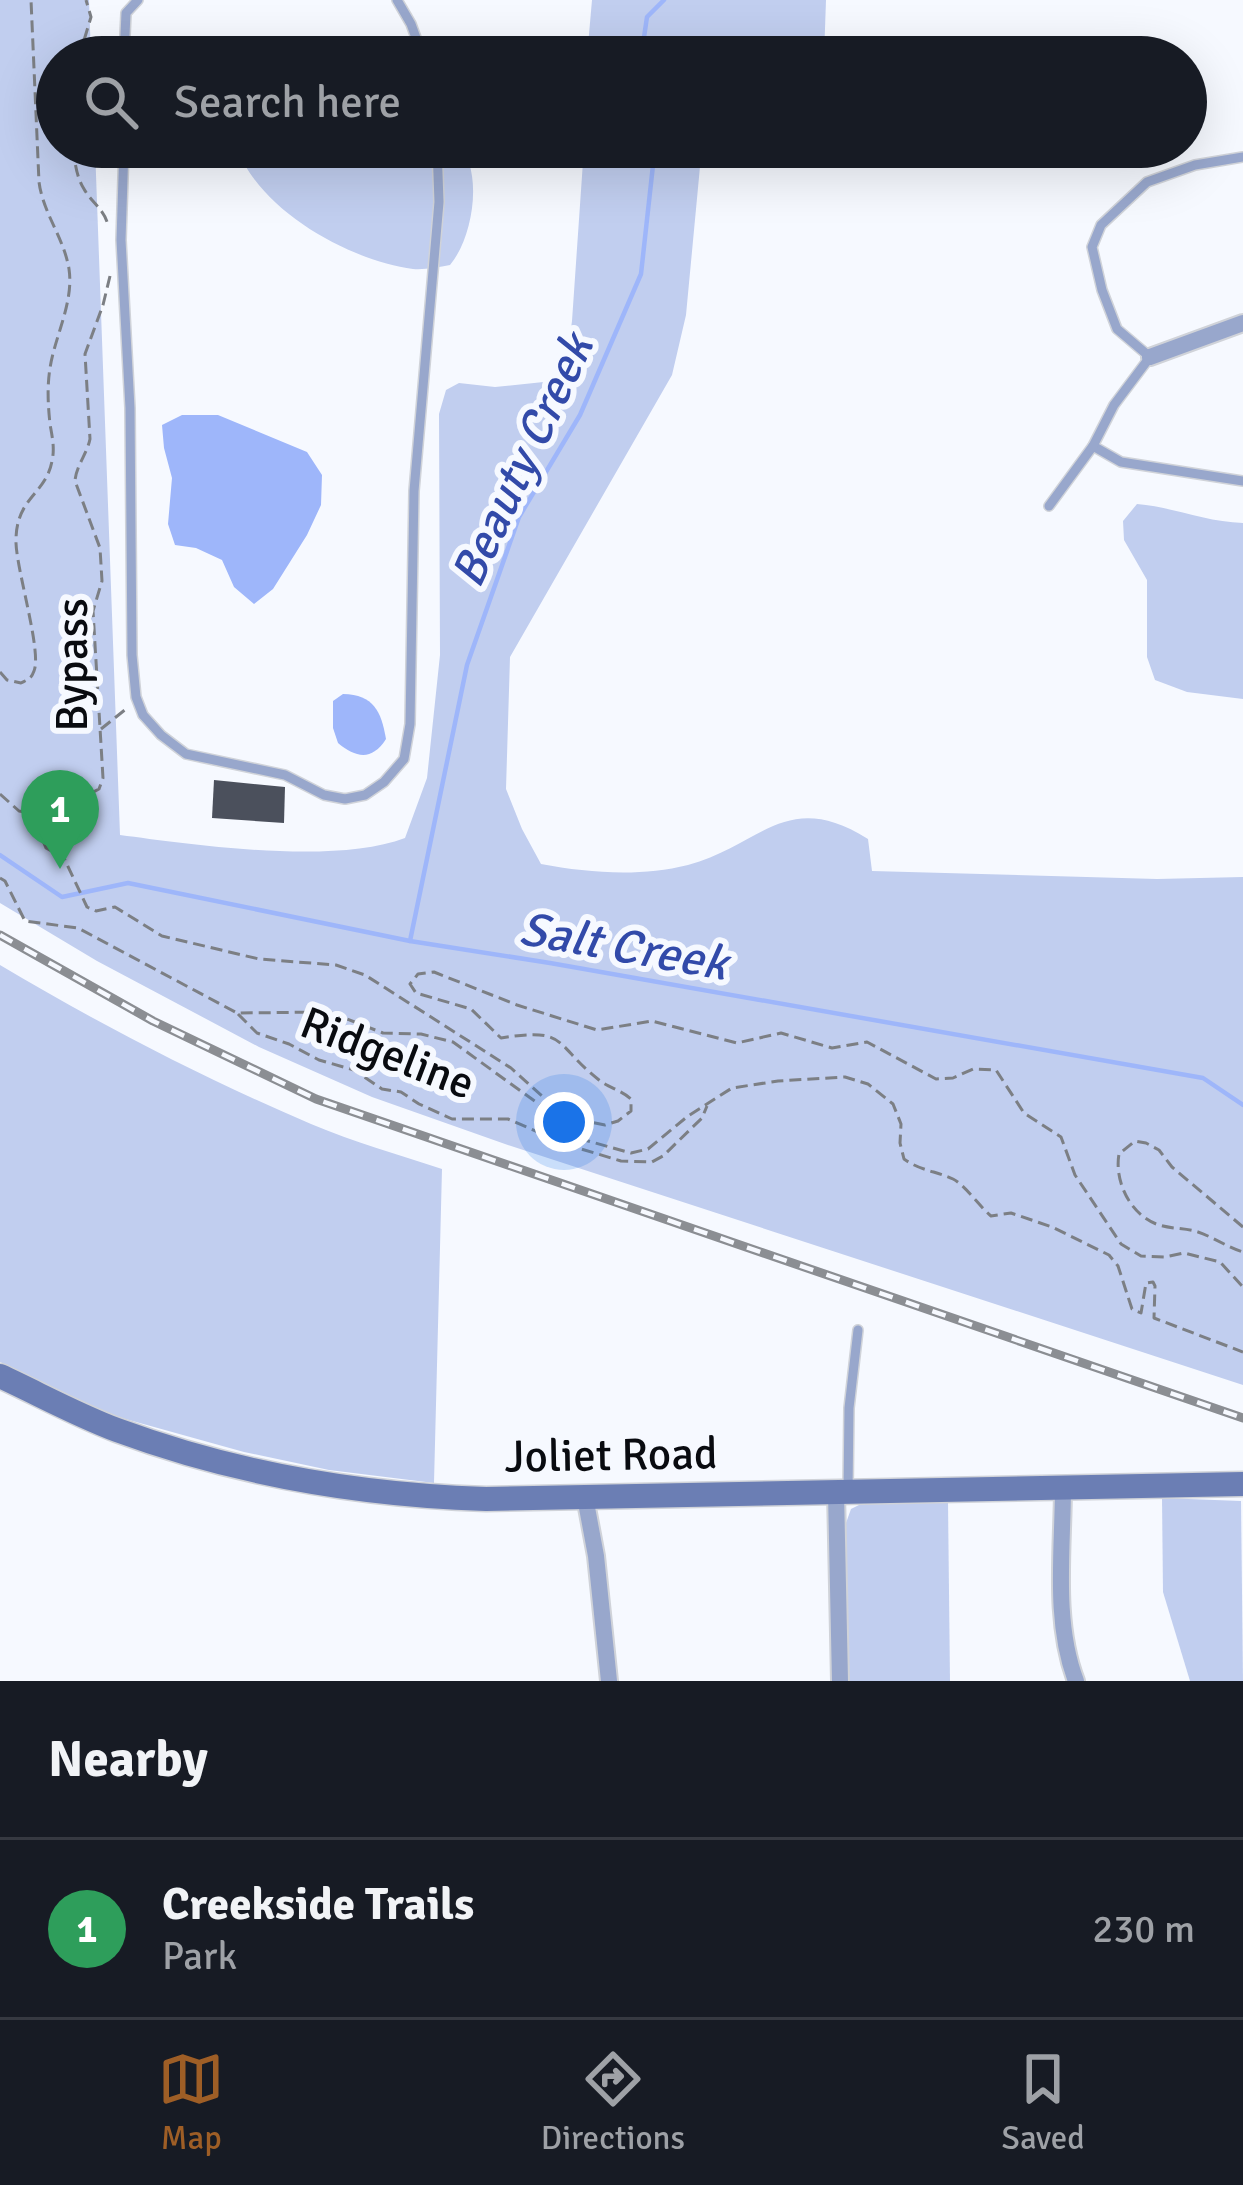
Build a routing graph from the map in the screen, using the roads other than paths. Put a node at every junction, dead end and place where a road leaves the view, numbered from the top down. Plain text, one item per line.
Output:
1 (138, 0) edge
2 (398, 0) edge
3 (125, 36) edge
4 (416, 36) edge
5 (1243, 157) edge
6 (1207, 163) edge
7 (123, 168) edge
8 (438, 168) edge
9 (1187, 168) edge
10 (1243, 323) edge
11 (1150, 357) junction
12 (1094, 446) junction
13 (1243, 482) edge
14 (1049, 506) dead end
15 (858, 1330) dead end
16 (0, 1376) edge
17 (1243, 1484) edge
18 (1063, 1486) junction
19 (842, 1491) junction
20 (585, 1497) junction
21 (609, 1681) edge
22 (840, 1681) edge
23 (1076, 1681) edge

1 - 3 lane
2 - 4 lane
5 - 6 lane
7 - 8 lane
9 - 11 lane
10 - 11 street
11 - 12 lane
12 - 13 lane
12 - 14 lane
15 - 19 lane
16 - 20 main road, Joliet Road
17 - 18 main road, Joliet Road
18 - 19 main road, Joliet Road
18 - 23 street
19 - 20 main road, Joliet Road
19 - 22 street
20 - 21 street

